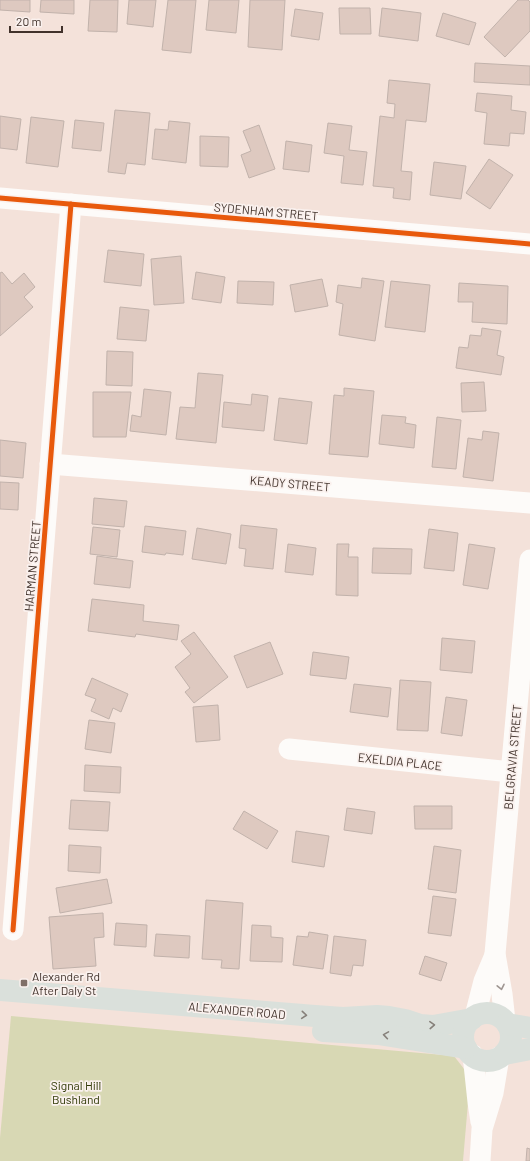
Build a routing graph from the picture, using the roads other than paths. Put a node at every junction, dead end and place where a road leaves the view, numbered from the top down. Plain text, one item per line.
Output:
1 (0, 198) edge
2 (72, 204) junction
3 (530, 244) edge
4 (50, 464) junction
5 (530, 503) edge
6 (530, 560) edge
7 (289, 749) dead end
8 (511, 772) junction
9 (13, 930) dead end
10 (495, 954) junction
11 (0, 990) edge
12 (0, 1004) edge
13 (474, 1017) junction
14 (506, 1022) junction
15 (530, 1028) edge
16 (530, 1048) edge
17 (469, 1052) junction
18 (502, 1056) junction
19 (482, 1129) junction
20 (480, 1161) edge

1 - 2 street, SYDENHAM STREET
2 - 3 street, SYDENHAM STREET
2 - 4 street, HARMAN STREET
4 - 5 street, KEADY STREET
4 - 9 street, HARMAN STREET
6 - 8 street, BELGRAVIA STREET
7 - 8 street, EXELDIA PLACE
8 - 10 street, BELGRAVIA STREET
10 - 13 street, BELGRAVIA STREET
10 -> 14 street, BELGRAVIA STREET
11 -> 13 main road, ALEXANDER ROAD
17 -> 12 main road, ALEXANDER ROAD
13 - 14 main road
13 - 17 main road
14 - 15 main road
14 - 18 main road
16 - 18 main road
17 - 18 main road
17 - 19 street
18 - 19 street
19 - 20 street

